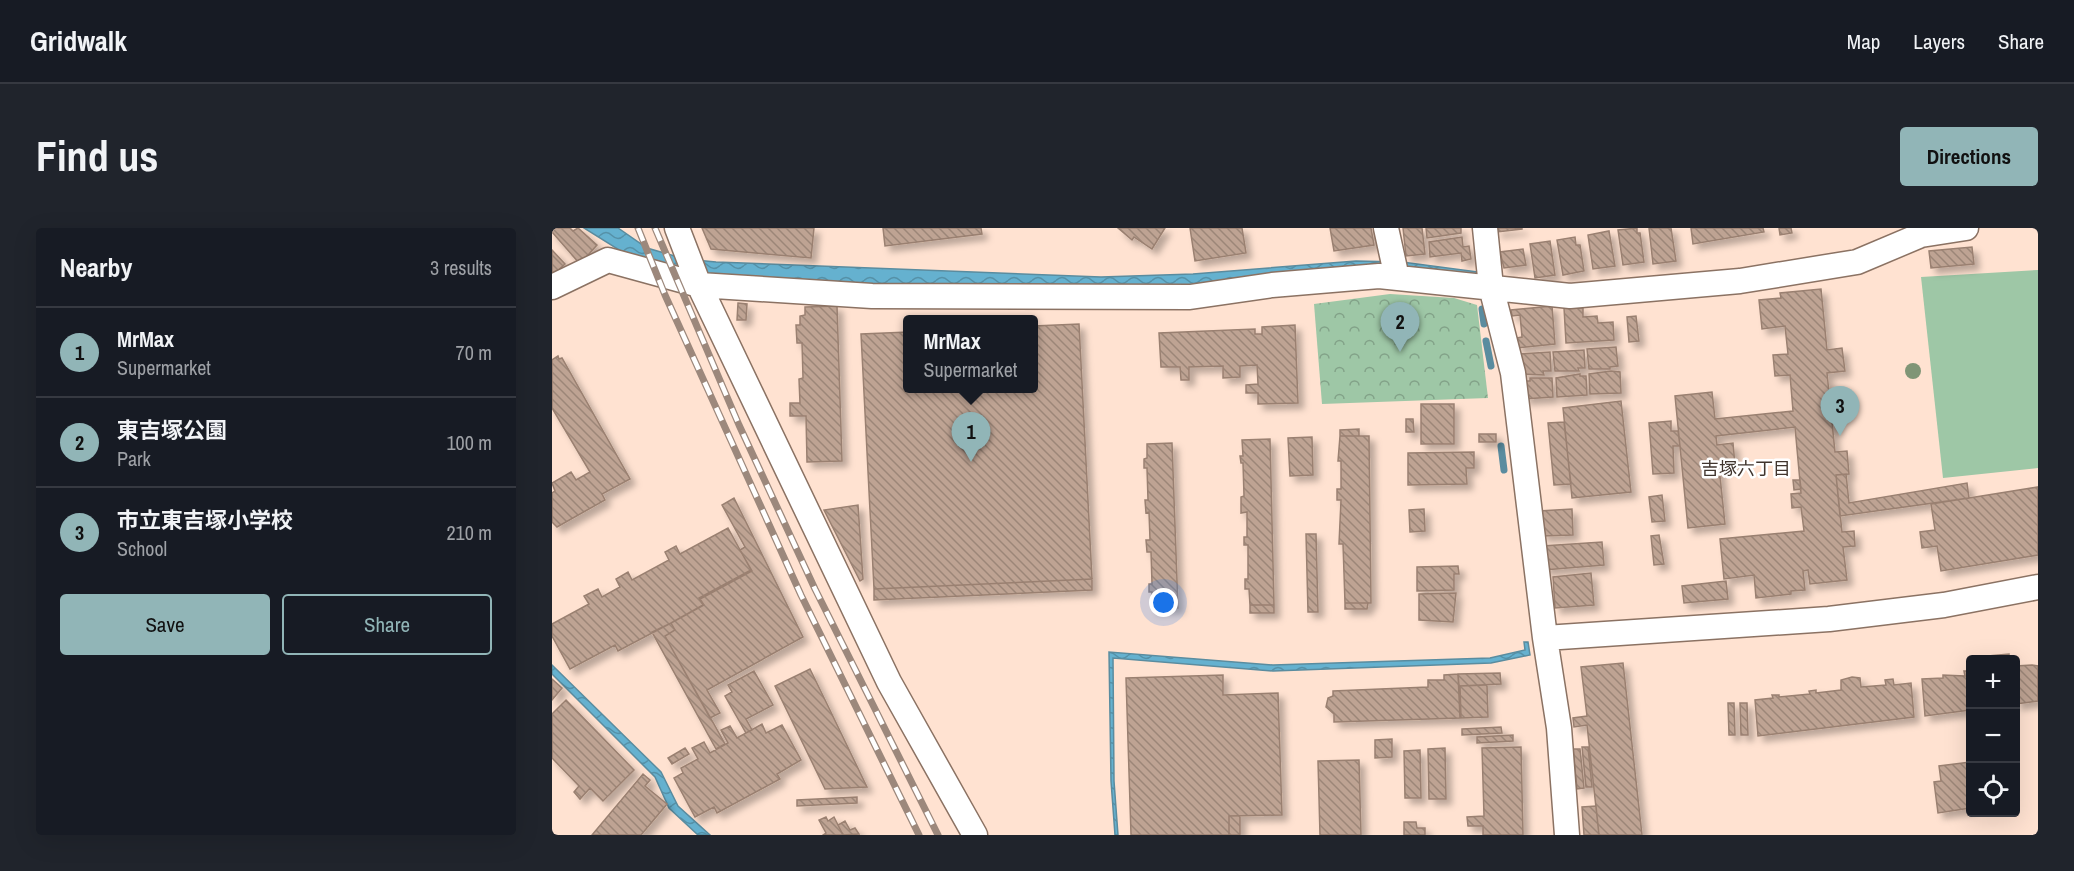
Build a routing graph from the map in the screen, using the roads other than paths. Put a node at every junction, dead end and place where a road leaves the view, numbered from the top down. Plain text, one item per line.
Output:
1 (677, 228) edge
2 (1485, 228) edge
3 (1966, 228) edge
4 (1388, 236) edge
5 (1396, 274) junction
6 (699, 285) junction
7 (552, 287) edge
8 (1491, 287) junction
9 (2038, 587) edge
10 (1545, 638) junction
11 (975, 835) edge
12 (1566, 835) edge

1 - 6 street
2 - 8 street
3 - 8 street
4 - 5 street
5 - 6 street
5 - 8 street
6 - 7 street
6 - 11 street
8 - 10 street
9 - 10 street
10 - 12 street

